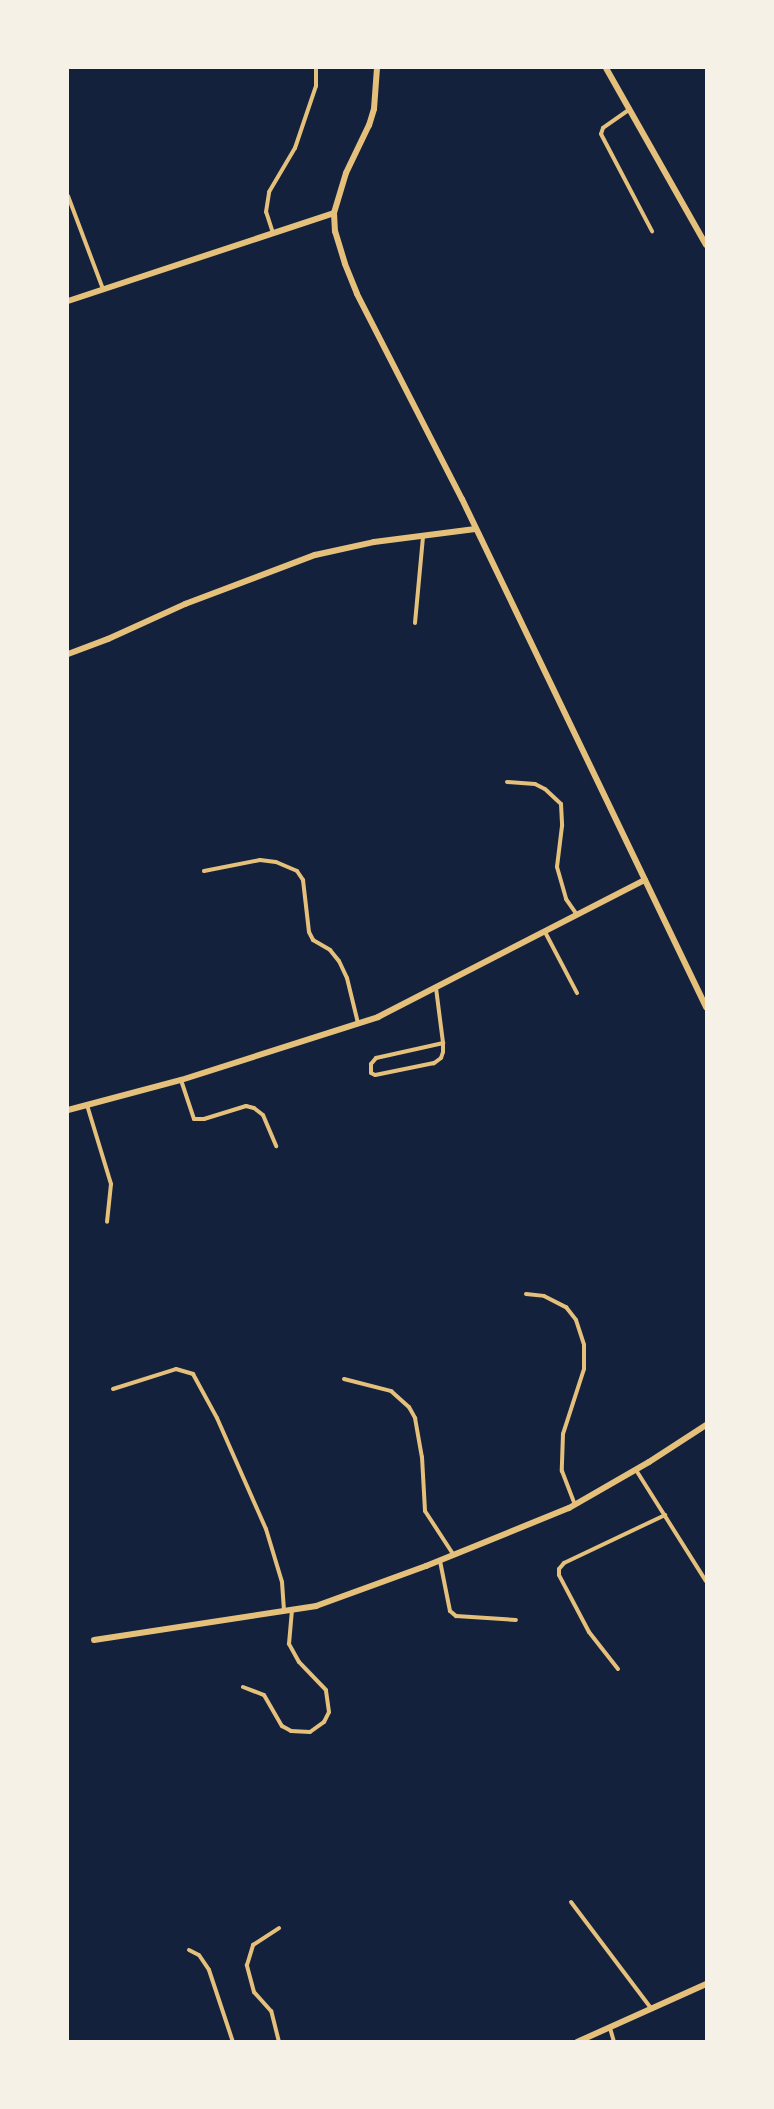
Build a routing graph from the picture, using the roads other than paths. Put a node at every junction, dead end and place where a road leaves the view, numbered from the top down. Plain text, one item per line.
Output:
1 (316, 68) edge
2 (377, 68) edge
3 (606, 68) edge
4 (630, 109) junction
5 (68, 196) edge
6 (334, 213) junction
7 (652, 231) dead end
8 (273, 233) junction
9 (706, 245) edge
10 (103, 289) junction
11 (68, 301) edge
12 (475, 529) junction
13 (423, 537) junction
14 (415, 622) dead end
15 (68, 654) edge
16 (507, 782) dead end
17 (204, 872) dead end
18 (645, 880) junction
19 (577, 915) junction
20 (545, 932) junction
21 (436, 988) junction
22 (577, 993) dead end
23 (706, 1007) edge
24 (358, 1023) junction
25 (442, 1043) junction
26 (181, 1080) junction
27 (87, 1105) junction
28 (68, 1110) edge
29 (276, 1146) dead end
30 (107, 1222) dead end
31 (526, 1294) dead end
32 (344, 1379) dead end
33 (113, 1389) dead end
34 (706, 1425) edge
35 (636, 1470) junction
36 (575, 1505) junction
37 (665, 1515) junction
38 (453, 1555) junction
39 (440, 1561) junction
40 (706, 1581) edge
41 (292, 1611) junction
42 (284, 1612) junction
43 (516, 1620) dead end
44 (94, 1640) dead end
45 (618, 1669) dead end
46 (243, 1687) dead end
47 (571, 1902) dead end
48 (279, 1928) dead end
49 (189, 1950) dead end
50 (706, 1984) edge
51 (651, 2009) junction
52 (610, 2027) junction
53 (233, 2042) edge
54 (279, 2042) edge
55 (577, 2042) edge
56 (615, 2042) edge

1 - 8 lane
2 - 6 street
3 - 4 street
4 - 7 lane
4 - 9 street
5 - 10 lane
6 - 8 street
6 - 12 street
8 - 10 street
10 - 11 street
12 - 13 street
12 - 18 street
13 - 14 lane
13 - 15 street
16 - 19 lane
17 - 24 lane
18 - 19 street
18 - 23 street
19 - 20 street
20 - 21 street
20 - 22 lane
21 - 24 street
21 - 25 lane
24 - 26 street
25 - 25 lane
26 - 27 street
26 - 29 lane
27 - 28 street
27 - 30 lane
31 - 36 lane
32 - 38 lane
33 - 42 lane
34 - 35 street
35 - 36 street
35 - 37 lane
36 - 38 street
37 - 40 lane
37 - 45 lane
38 - 39 street
39 - 41 street
39 - 43 lane
41 - 42 street
41 - 46 lane
42 - 44 street
47 - 51 lane
48 - 54 lane
49 - 53 lane
50 - 51 street
51 - 52 street
52 - 55 street
52 - 56 lane

